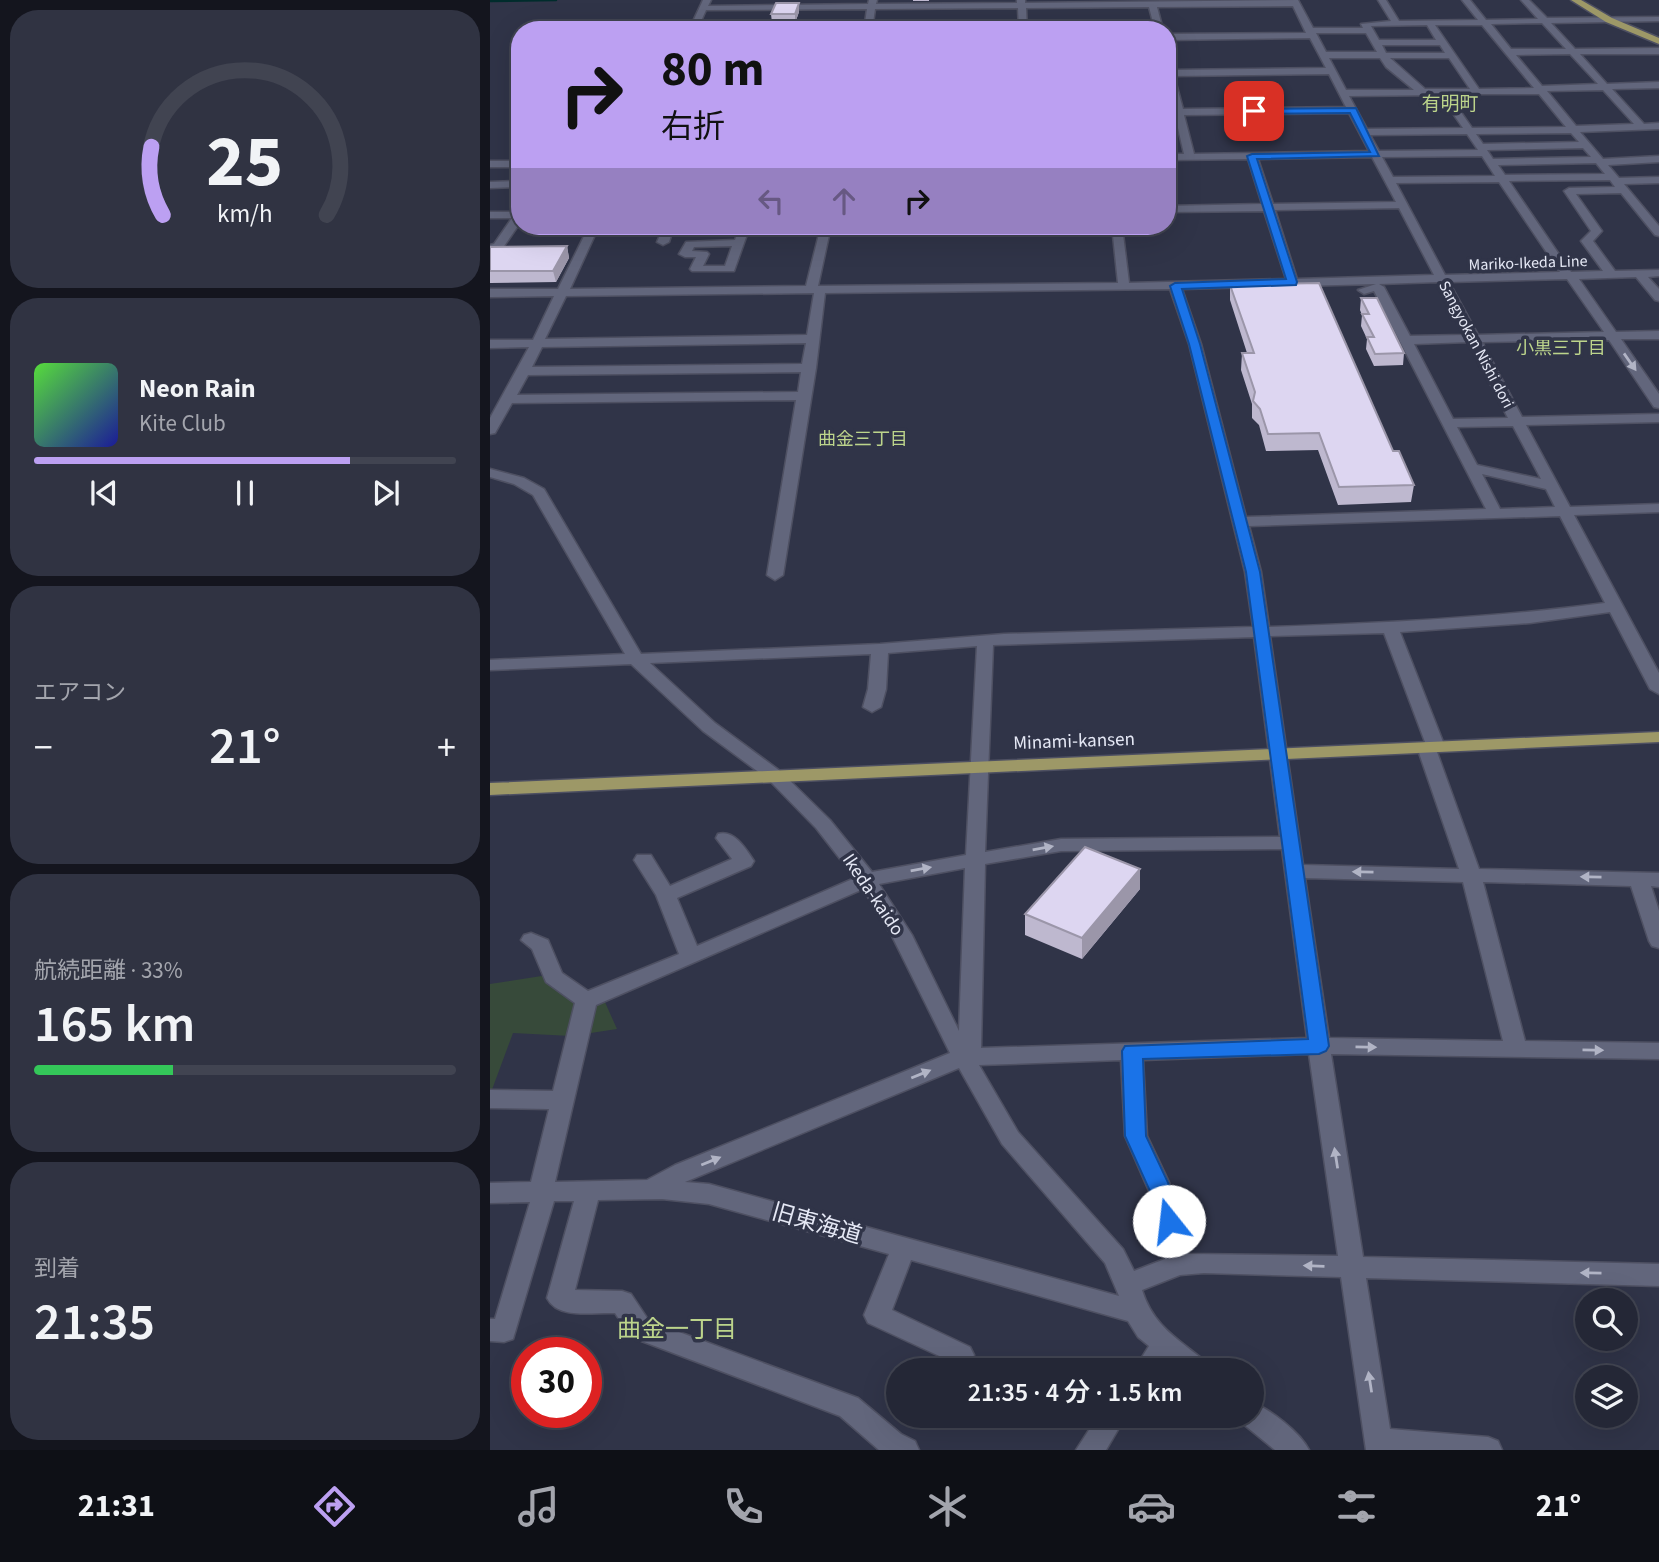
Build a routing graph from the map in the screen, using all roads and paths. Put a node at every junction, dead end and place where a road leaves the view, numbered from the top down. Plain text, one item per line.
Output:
1 (1381, 0) edge
2 (1466, 0) edge
3 (1525, 0) edge
4 (1576, 0) edge
5 (1152, 2) edge
6 (1295, 2) edge
7 (1022, 3) edge
8 (705, 4) edge
9 (872, 4) edge
10 (1659, 19) edge
11 (1609, 20) junction
12 (697, 21) edge
13 (1023, 21) edge
14 (1157, 21) edge
15 (1545, 21) junction
16 (1484, 22) junction
17 (1429, 23) junction
18 (1397, 24) junction
19 (1368, 30) junction
20 (1311, 33) junction
21 (1176, 37) edge
22 (1659, 41) edge
23 (1376, 43) junction
24 (1443, 43) junction
25 (1572, 51) junction
26 (1659, 51) edge
27 (1510, 52) junction
28 (1323, 55) junction
29 (1452, 55) junction
30 (1383, 56) junction
31 (1176, 70) edge
32 (1331, 71) junction
33 (1659, 85) edge
34 (1605, 88) junction
35 (1540, 90) junction
36 (1423, 92) junction
37 (1443, 92) junction
38 (1477, 92) junction
39 (1344, 93) junction
40 (1176, 101) edge
41 (1353, 110) junction
42 (1179, 112) junction
43 (1658, 126) edge
44 (1643, 128) junction
45 (1574, 130) junction
46 (1470, 131) junction
47 (1365, 132) junction
48 (1587, 145) junction
49 (504, 152) dead end
50 (1485, 154) junction
51 (1376, 155) junction
52 (1252, 156) junction
53 (1176, 157) edge
54 (1190, 157) junction
55 (1659, 159) edge
56 (1600, 161) junction
57 (496, 164) edge
58 (1502, 179) junction
59 (1390, 180) junction
60 (1659, 180) edge
61 (490, 182) edge
62 (511, 183) edge
63 (1618, 183) junction
64 (1403, 205) junction
65 (1268, 208) junction
66 (1176, 209) edge
67 (490, 215) edge
68 (511, 215) edge
69 (1654, 221) edge
70 (511, 228) edge
71 (1659, 233) edge
72 (590, 235) edge
73 (666, 235) edge
74 (741, 235) edge
75 (823, 235) edge
76 (1118, 235) edge
77 (663, 242) dead end
78 (738, 243) junction
79 (490, 248) edge
80 (1659, 273) edge
81 (1612, 275) junction
82 (1643, 276) junction
83 (1659, 279) edge
84 (1573, 280) junction
85 (1445, 283) junction
86 (1293, 285) junction
87 (1124, 286) junction
88 (1175, 286) junction
89 (1279, 287) junction
90 (1378, 287) junction
91 (814, 289) junction
92 (490, 293) edge
93 (562, 293) junction
94 (1659, 296) edge
95 (1659, 335) edge
96 (1611, 336) junction
97 (814, 339) junction
98 (1475, 339) junction
99 (1405, 340) junction
100 (538, 343) junction
101 (490, 344) edge
102 (490, 356) edge
103 (531, 356) junction
104 (810, 368) junction
105 (524, 371) junction
106 (804, 396) junction
107 (508, 399) junction
108 (1659, 404) edge
109 (1659, 418) edge
110 (1518, 421) junction
111 (1448, 423) junction
112 (490, 430) edge
113 (1472, 468) junction
114 (490, 473) edge
115 (1553, 486) junction
116 (1659, 508) edge
117 (1565, 510) junction
118 (1495, 513) junction
119 (1240, 522) junction
120 (775, 575) dead end
121 (1616, 606) junction
122 (1390, 628) junction
123 (1262, 631) junction
124 (985, 642) junction
125 (880, 649) junction
126 (636, 660) junction
127 (490, 665) edge
128 (1659, 689) edge
129 (872, 707) dead end
130 (1659, 737) edge
131 (1431, 747) junction
132 (1277, 753) junction
133 (979, 765) junction
134 (774, 775) junction
135 (490, 789) edge
136 (725, 838) dead end
137 (1291, 843) junction
138 (976, 859) junction
139 (644, 860) dead end
140 (1295, 871) junction
141 (1471, 874) junction
142 (1638, 878) junction
143 (867, 880) junction
144 (1659, 880) edge
145 (666, 895) junction
146 (531, 940) dead end
147 (1659, 941) edge
148 (691, 957) junction
149 (586, 1000) junction
150 (1319, 1046) junction
151 (1516, 1049) junction
152 (1132, 1051) junction
153 (1659, 1051) edge
154 (967, 1057) junction
155 (490, 1099) edge
156 (561, 1100) junction
157 (589, 1190) junction
158 (649, 1190) junction
159 (543, 1191) junction
160 (490, 1193) edge
161 (904, 1247) junction
162 (1180, 1265) junction
163 (1352, 1268) junction
164 (1659, 1275) edge
165 (1128, 1284) junction
166 (1136, 1312) junction
167 (490, 1330) edge
168 (1165, 1346) junction
169 (961, 1356) dead end
170 (1156, 1358) edge
171 (1181, 1358) edge
172 (1264, 1425) edge
173 (1100, 1428) edge
174 (1379, 1445) edge
175 (905, 1450) edge
176 (1090, 1450) edge
177 (1295, 1450) edge
178 (1489, 1450) edge

1 - 18 street
2 - 16 street
3 - 15 street
4 - 11 main road
5 - 6 street
5 - 7 street
5 - 14 street
6 - 20 street, Sangyokan Nishi dori
7 - 9 street
7 - 13 street
8 - 9 street
8 - 12 street
10 - 11 street
11 - 15 street
11 - 22 main road
15 - 16 street
15 - 25 street
16 - 17 street
16 - 27 street
17 - 18 street
17 - 24 street
18 - 19 street
19 - 20 street
19 - 23 street
20 - 21 street
20 - 28 street, Sangyokan Nishi dori
23 - 24 street
23 - 30 street
24 - 29 street
25 - 26 street
25 - 27 street
25 - 34 street
27 - 35 street
28 - 30 street
28 - 32 street, Sangyokan Nishi dori
29 - 30 street
29 - 38 street
30 - 36 street
31 - 32 street
32 - 39 street, Sangyokan Nishi dori
33 - 34 street
34 - 35 street
34 - 44 street
35 - 38 street
35 - 45 street
36 - 37 street
36 - 39 street
37 - 38 street
37 - 46 street
39 - 41 street, Sangyokan Nishi dori
40 - 42 street
41 - 42 street
41 - 47 street, Sangyokan Nishi dori
42 - 54 street
43 - 44 street
44 - 45 street
45 - 46 street
45 - 48 street
46 - 47 street
46 - 50 street
47 - 51 street, Sangyokan Nishi dori
48 - 50 street
48 - 56 street
49 - 57 street
50 - 51 street
50 - 56 street
50 - 58 street
51 - 52 street
51 - 59 street, Sangyokan Nishi dori
52 - 54 street
52 - 65 street
53 - 54 street
55 - 56 street
56 - 63 street
57 - 61 street
58 - 59 street
58 - 63 street
58 - 84 street
59 - 64 street, Sangyokan Nishi dori
60 - 63 street
61 - 62 street
63 - 69 street
63 - 81 street
64 - 65 street
64 - 85 street, Sangyokan Nishi dori
65 - 66 street
65 - 86 street
67 - 68 street
69 - 71 street
70 - 79 street
72 - 93 street
73 - 77 street
74 - 78 street
75 - 91 street
76 - 87 street
78 - 78 street
80 - 82 street, Mariko-Ikeda Line
81 - 82 street, Mariko-Ikeda Line
81 - 84 street, Mariko-Ikeda Line
82 - 83 street, Mariko-Ikeda Line
82 - 84 street, Mariko-Ikeda Line
82 - 94 street
84 - 85 street, Mariko-Ikeda Line
84 - 96 street
85 - 86 street, Mariko-Ikeda Line
85 - 90 street, Mariko-Ikeda Line
85 - 98 street, Sangyokan Nishi dori
86 - 88 street, Mariko-Ikeda Line
86 - 89 street, Mariko-Ikeda Line
86 - 90 street, Mariko-Ikeda Line
87 - 88 street
87 - 91 street
88 - 89 street, Mariko-Ikeda Line
88 - 119 street
89 - 90 street
90 - 99 street
91 - 93 street
91 - 97 street
92 - 93 street
93 - 100 street
95 - 96 street
96 - 98 street
96 -> 108 street
97 - 100 street
97 - 104 street
98 - 99 street
98 - 110 street, Sangyokan Nishi dori
99 - 111 street
100 - 101 street
100 - 103 street
102 - 103 street
103 - 105 street
104 - 105 street
104 - 106 street
105 - 107 street
106 - 107 street
106 - 120 street
107 - 112 street
109 - 110 street
110 - 111 street
110 - 115 street, Sangyokan Nishi dori
111 - 113 street
113 - 115 street
113 - 118 street
114 - 126 street, Ikeda-kaido
115 - 117 street, Sangyokan Nishi dori
116 - 117 street
117 - 118 street
117 - 121 street, Sangyokan Nishi dori
118 - 119 street
119 - 123 street
121 - 122 street
121 - 128 street, Sangyokan Nishi dori
122 - 123 street
122 - 131 street
123 - 124 street
123 - 132 street
124 - 125 street
124 - 133 street
125 - 126 street
125 - 129 street
126 - 127 street
126 - 134 street, Ikeda-kaido
130 - 131 main road, Minami-kansen
131 - 132 main road, Minami-kansen
131 - 141 street
132 - 133 main road, Minami-kansen
132 - 137 street
133 - 134 main road, Minami-kansen
133 - 138 street
134 - 135 main road, Minami-kansen
134 - 143 street, Ikeda-kaido
136 - 145 street
138 -> 137 street
137 - 140 street
143 -> 138 street
138 - 154 street
139 - 145 street
141 -> 140 street
140 - 150 street
142 -> 141 street
141 - 151 street
142 - 144 street
142 - 147 street
143 - 148 street
143 - 154 street, Ikeda-kaido
145 - 148 street
146 - 149 street
148 - 149 street
149 - 156 street
150 -> 151 street
150 - 152 street
163 -> 150 street
151 -> 153 street
152 - 154 street
152 - 162 street
158 -> 154 street
154 - 165 street, Ikeda-kaido
155 - 156 street
156 - 159 street
157 - 158 street, 旧東海道
157 - 159 street, 旧東海道
157 - 175 street
158 - 161 street, 旧東海道
159 - 160 street, 旧東海道
159 - 167 street
161 - 166 street, 旧東海道
161 - 169 street
163 -> 162 street
162 - 165 street
164 -> 163 street
174 -> 163 street
165 - 166 street, Ikeda-kaido
166 - 168 street, Ikeda-kaido
168 - 170 street
168 - 171 street, Ikeda-kaido
172 - 177 street
173 - 176 street
174 - 178 street

